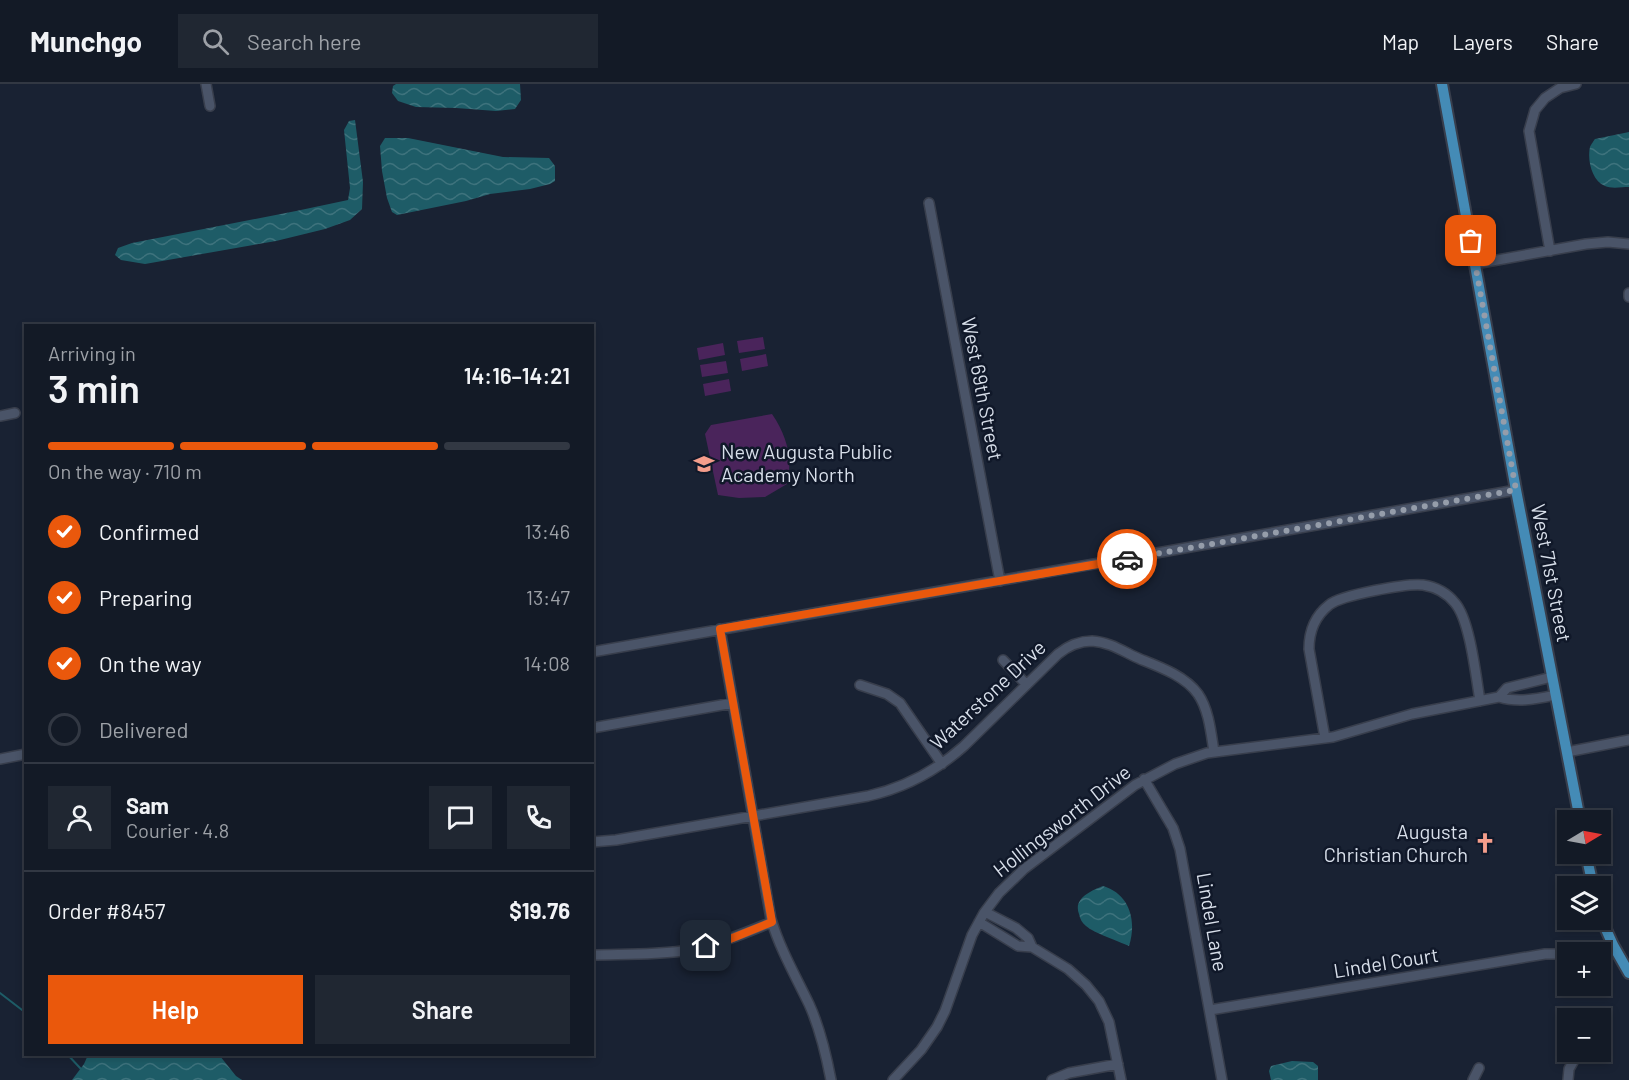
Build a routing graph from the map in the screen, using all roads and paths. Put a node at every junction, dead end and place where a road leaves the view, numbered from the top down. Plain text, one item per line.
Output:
1 (206, 84) edge
2 (1442, 84) edge
3 (1576, 84) edge
4 (210, 106) dead end
5 (929, 203) dead end
6 (1629, 244) edge
7 (1550, 251) junction
8 (1475, 264) junction
9 (15, 413) dead end
10 (0, 416) edge
11 (1516, 490) junction
12 (1000, 581) junction
13 (720, 629) junction
14 (594, 652) edge
15 (1003, 660) dead end
16 (1552, 677) junction
17 (1026, 684) junction
18 (860, 685) dead end
19 (1556, 695) junction
20 (1499, 697) junction
21 (1480, 701) junction
22 (733, 703) junction
23 (594, 728) edge
24 (1325, 738) junction
25 (1629, 740) edge
26 (1214, 752) junction
27 (1567, 752) junction
28 (24, 754) edge
29 (0, 759) edge
30 (942, 764) junction
31 (1144, 779) junction
32 (1578, 810) edge
33 (753, 816) junction
34 (594, 842) edge
35 (985, 912) junction
36 (772, 922) junction
37 (979, 922) junction
38 (1606, 930) edge
39 (1032, 947) junction
40 (1557, 954) edge
41 (594, 955) edge
42 (1629, 973) edge
43 (1210, 1010) junction
44 (1573, 1062) edge
45 (1118, 1064) junction
46 (1479, 1068) dead end
47 (831, 1080) edge
48 (893, 1080) edge
49 (1052, 1080) edge
50 (1121, 1080) edge
51 (1222, 1080) edge
52 (1473, 1080) edge
53 (1568, 1080) edge

1 - 4 street
2 - 8 main road, West 71st Street
3 - 7 street
5 - 12 street, West 69th Street
6 - 7 street
7 - 8 street
8 - 11 main road, West 71st Street
9 - 10 street
11 - 12 street
11 - 16 main road, West 71st Street
12 - 13 street
13 - 14 street
13 - 22 street
15 - 17 street
16 - 19 main road, West 71st Street
16 - 20 street, Hollingsworth Drive
17 - 26 street, Waterstone Drive
17 - 30 street, Waterstone Drive
18 - 30 street
19 - 20 street, Hollingsworth Drive
19 - 27 main road, West 71st Street
20 - 21 street, Hollingsworth Drive
21 - 24 street, Hollingsworth Drive
21 - 24 street
22 - 23 street
22 - 33 street
24 - 26 street, Hollingsworth Drive
25 - 27 street
26 - 31 street, Hollingsworth Drive
27 - 32 main road, West 71st Street
28 - 29 street
30 - 33 street, Waterstone Drive
31 - 35 street, Hollingsworth Drive
31 - 43 street, Lindel Lane
33 - 34 street, Waterstone Drive
33 - 36 street
35 - 37 street, Hollingsworth Drive
35 - 39 street
36 - 41 street
36 - 47 street
37 - 39 street
37 - 48 street, Hollingsworth Drive
38 - 42 main road
39 - 45 street
40 - 43 street, Lindel Court
43 - 51 street, Lindel Lane
44 - 53 street
45 - 49 street
45 - 50 street
46 - 52 street

